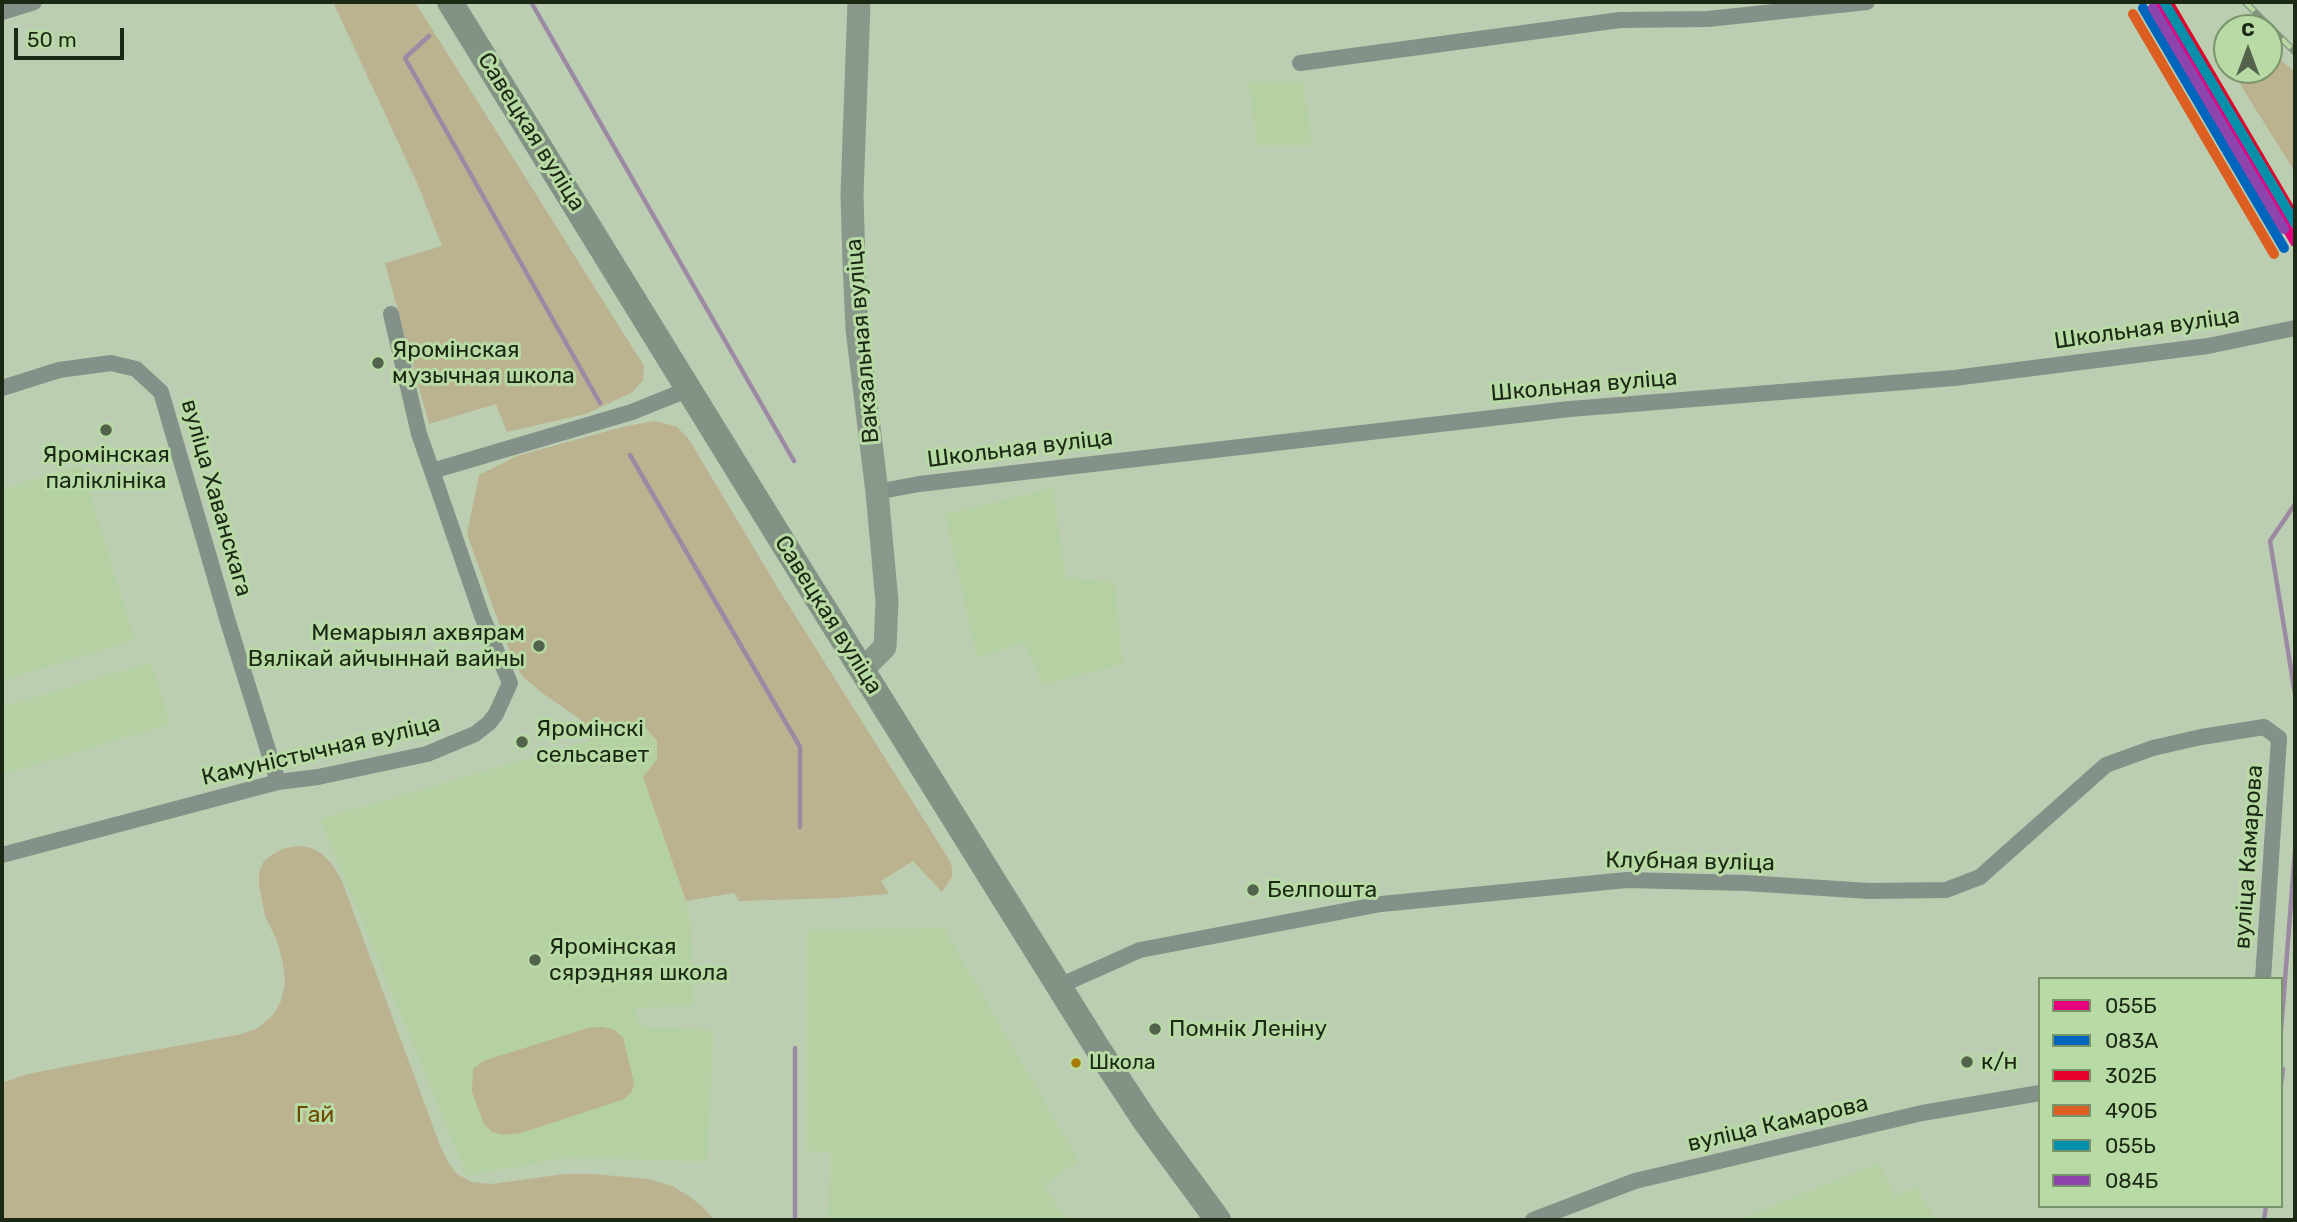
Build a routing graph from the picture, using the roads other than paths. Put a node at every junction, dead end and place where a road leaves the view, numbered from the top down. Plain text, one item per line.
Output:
1 (34, 2) edge
2 (450, 2) edge
3 (859, 2) edge
4 (1867, 2) edge
5 (2, 12) edge
6 (1300, 64) dead end
7 (391, 314) dead end
8 (2295, 328) edge
9 (2, 388) edge
10 (689, 389) junction
11 (432, 471) junction
12 (877, 492) junction
13 (862, 670) junction
14 (2279, 738) joint
15 (278, 782) junction
16 (2, 855) edge
17 (2263, 977) edge
18 (1059, 986) junction
19 (2038, 1093) edge
20 (1218, 1220) edge
21 (1533, 1220) edge

1 - 5 street
2 - 10 main road, Савецкая вуліца
3 - 12 street, Вакзальная вуліца
4 - 6 street
7 - 11 street, Камуністычная вуліца
8 - 12 street, Школьная вуліца
9 - 15 street, вуліца Хаванскага
10 - 11 street
10 - 13 main road, Савецкая вуліца
11 - 15 street, Камуністычная вуліца
12 - 13 street, Вакзальная вуліца
13 - 18 main road, Савецкая вуліца
14 - 17 street, вуліца Камарова
14 - 18 street, Клубная вуліца
15 - 16 street, Камуністычная вуліца
18 - 20 main road, Савецкая вуліца
19 - 21 street, вуліца Камарова

